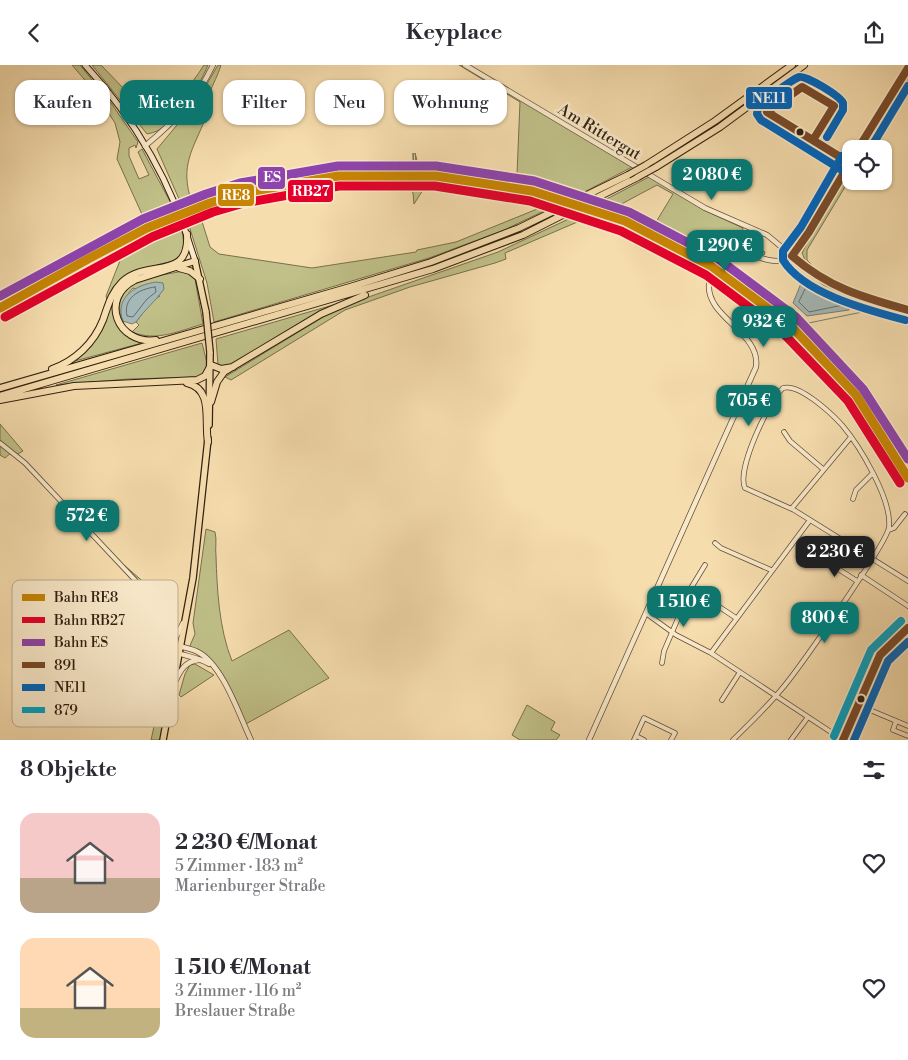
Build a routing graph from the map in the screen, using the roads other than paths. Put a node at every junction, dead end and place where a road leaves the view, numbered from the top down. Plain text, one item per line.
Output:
1 (85, 65) edge
2 (213, 65) edge
3 (465, 65) edge
4 (792, 65) edge
5 (804, 65) edge
6 (908, 69) edge
7 (863, 140) edge
8 (145, 146) junction
9 (842, 176) edge
10 (187, 234) junction
11 (792, 255) junction
12 (196, 261) junction
13 (177, 266) junction
14 (200, 279) junction
15 (404, 279) junction
16 (908, 310) edge
17 (189, 334) junction
18 (211, 365) junction
19 (233, 367) junction
20 (26, 381) junction
21 (176, 381) junction
22 (0, 388) edge
23 (0, 396) edge
24 (0, 400) edge
25 (211, 402) junction
26 (784, 433) dead end
27 (851, 437) junction
28 (208, 442) junction
29 (0, 443) edge
30 (824, 469) junction
31 (872, 474) junction
32 (853, 499) dead end
33 (792, 508) junction
34 (905, 514) dead end
35 (810, 520) junction
36 (889, 530) junction
37 (715, 543) dead end
38 (872, 559) junction
39 (824, 560) dead end
40 (705, 565) dead end
41 (771, 571) junction
42 (861, 575) junction
43 (135, 580) edge
44 (857, 581) junction
45 (908, 581) edge
46 (691, 588) junction
47 (908, 606) edge
48 (188, 610) junction
49 (647, 614) junction
50 (736, 618) junction
51 (908, 628) edge
52 (672, 633) junction
53 (178, 634) edge
54 (178, 649) edge
55 (181, 650) junction
56 (711, 653) junction
57 (203, 660) junction
58 (662, 663) dead end
59 (178, 666) edge
60 (214, 668) junction
61 (740, 672) junction
62 (178, 678) edge
63 (776, 696) junction
64 (722, 700) dead end
65 (858, 705) junction
66 (808, 717) junction
67 (896, 721) junction
68 (908, 726) edge
69 (167, 727) edge
70 (908, 737) edge
71 (635, 738) edge
72 (164, 740) edge
73 (251, 740) edge
74 (589, 740) edge
75 (644, 740) edge
76 (671, 740) edge
77 (733, 740) edge
78 (791, 740) edge
79 (843, 740) edge

1 - 8 main road
2 - 8 street
3 - 11 street, Am Rittergut
4 - 17 highway, bridge
5 - 15 highway, bridge
6 - 7 street
8 - 10 main road
9 - 11 street
10 - 12 main road
10 - 13 highway
11 - 16 street, Am Rittergut
11 - 49 street
12 - 13 highway
12 - 14 main road
13 - 14 highway
13 - 17 highway
13 - 20 highway
14 - 18 main road, bridge
15 - 19 highway
15 - 23 highway
17 - 20 highway
18 - 19 highway
18 - 21 highway
18 - 25 main road
19 - 25 highway
20 - 22 highway
21 - 24 highway
21 - 28 highway
25 - 28 main road
26 - 30 street
27 - 30 street
27 - 31 street
27 - 33 street
28 - 48 main road
29 - 43 street
30 - 33 street
31 - 32 street
31 - 36 street
33 - 35 street
34 - 36 street
35 - 38 street
35 - 41 street
36 - 38 street
37 - 41 street
38 - 42 street
38 - 45 street
39 - 44 street
40 - 46 street
41 - 50 street
42 - 44 street
42 - 47 street
44 - 63 street
46 - 50 street
46 - 52 street
48 - 53 street
48 - 55 main road
49 - 52 street
49 - 74 street
50 - 56 street
51 - 65 street
52 - 56 street
52 - 58 street
54 - 55 street
55 - 57 street
55 - 59 main road
55 - 60 street
56 - 61 street
57 - 60 street
57 - 62 street
60 - 73 street
61 - 63 street
61 - 64 street
63 - 66 street
63 - 77 street
65 - 67 street
65 - 79 street
66 - 78 street
66 - 79 street
67 - 68 street
67 - 70 street
69 - 72 main road
71 - 75 street
71 - 76 street

